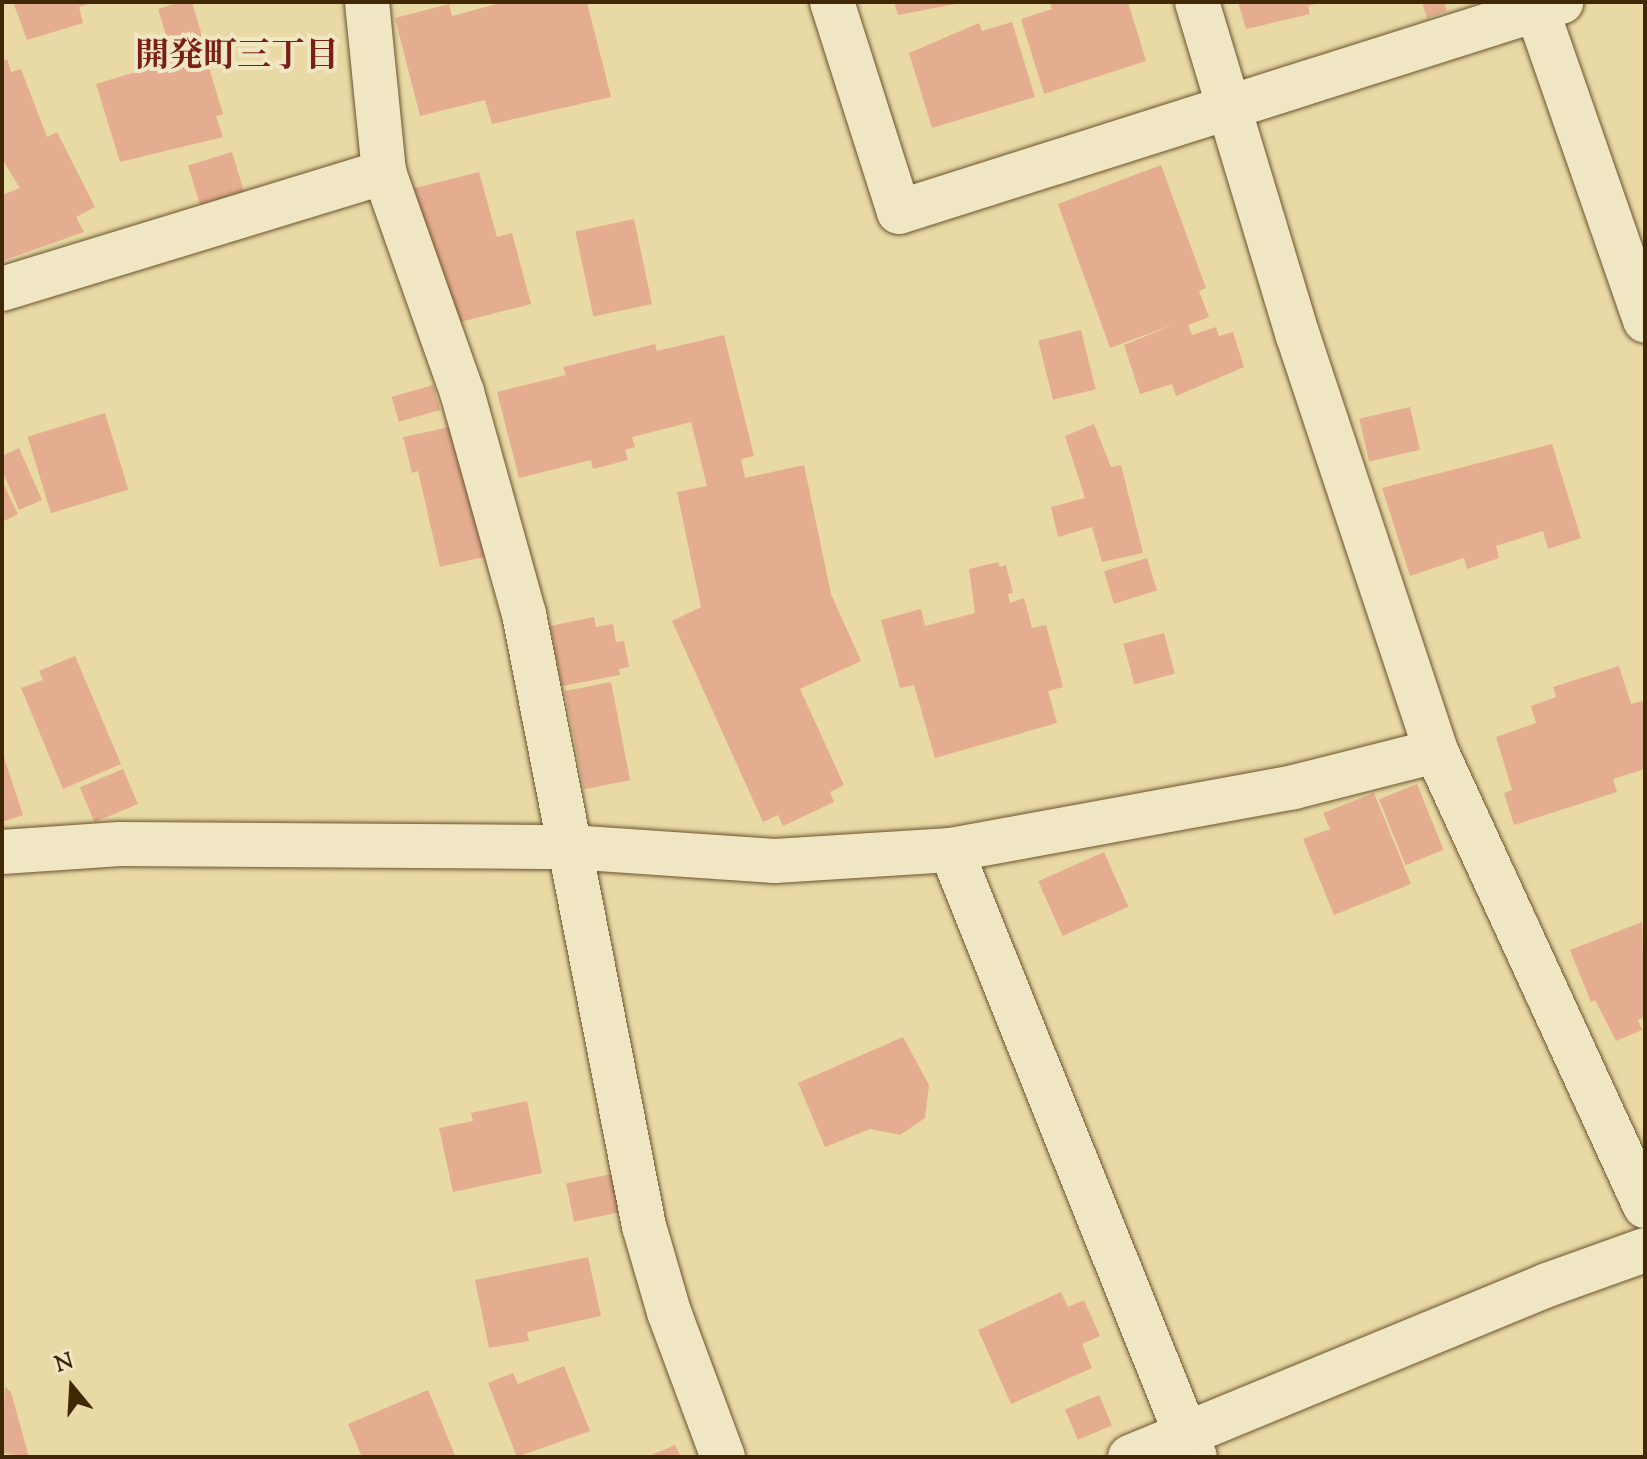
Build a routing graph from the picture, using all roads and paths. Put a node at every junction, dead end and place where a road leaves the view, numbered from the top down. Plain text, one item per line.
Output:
1 (367, 2) edge
2 (832, 2) edge
3 (1197, 2) edge
4 (1549, 6) edge
5 (1228, 110) junction
6 (384, 172) junction
7 (2, 289) edge
8 (1645, 321) edge
9 (1436, 751) junction
10 (570, 847) junction
11 (951, 850) junction
12 (2, 852) edge
13 (1645, 1206) edge
14 (1645, 1250) edge
15 (1190, 1446) edge
16 (723, 1457) edge
17 (1130, 1457) edge

1 - 6 street
2 - 5 street
3 - 5 street
4 - 5 street
4 - 8 street
5 - 9 street
6 - 7 street
6 - 10 street
9 - 11 street
9 - 13 street
10 - 11 street
10 - 12 street
10 - 16 street
11 - 15 street
14 - 15 street
15 - 17 street

